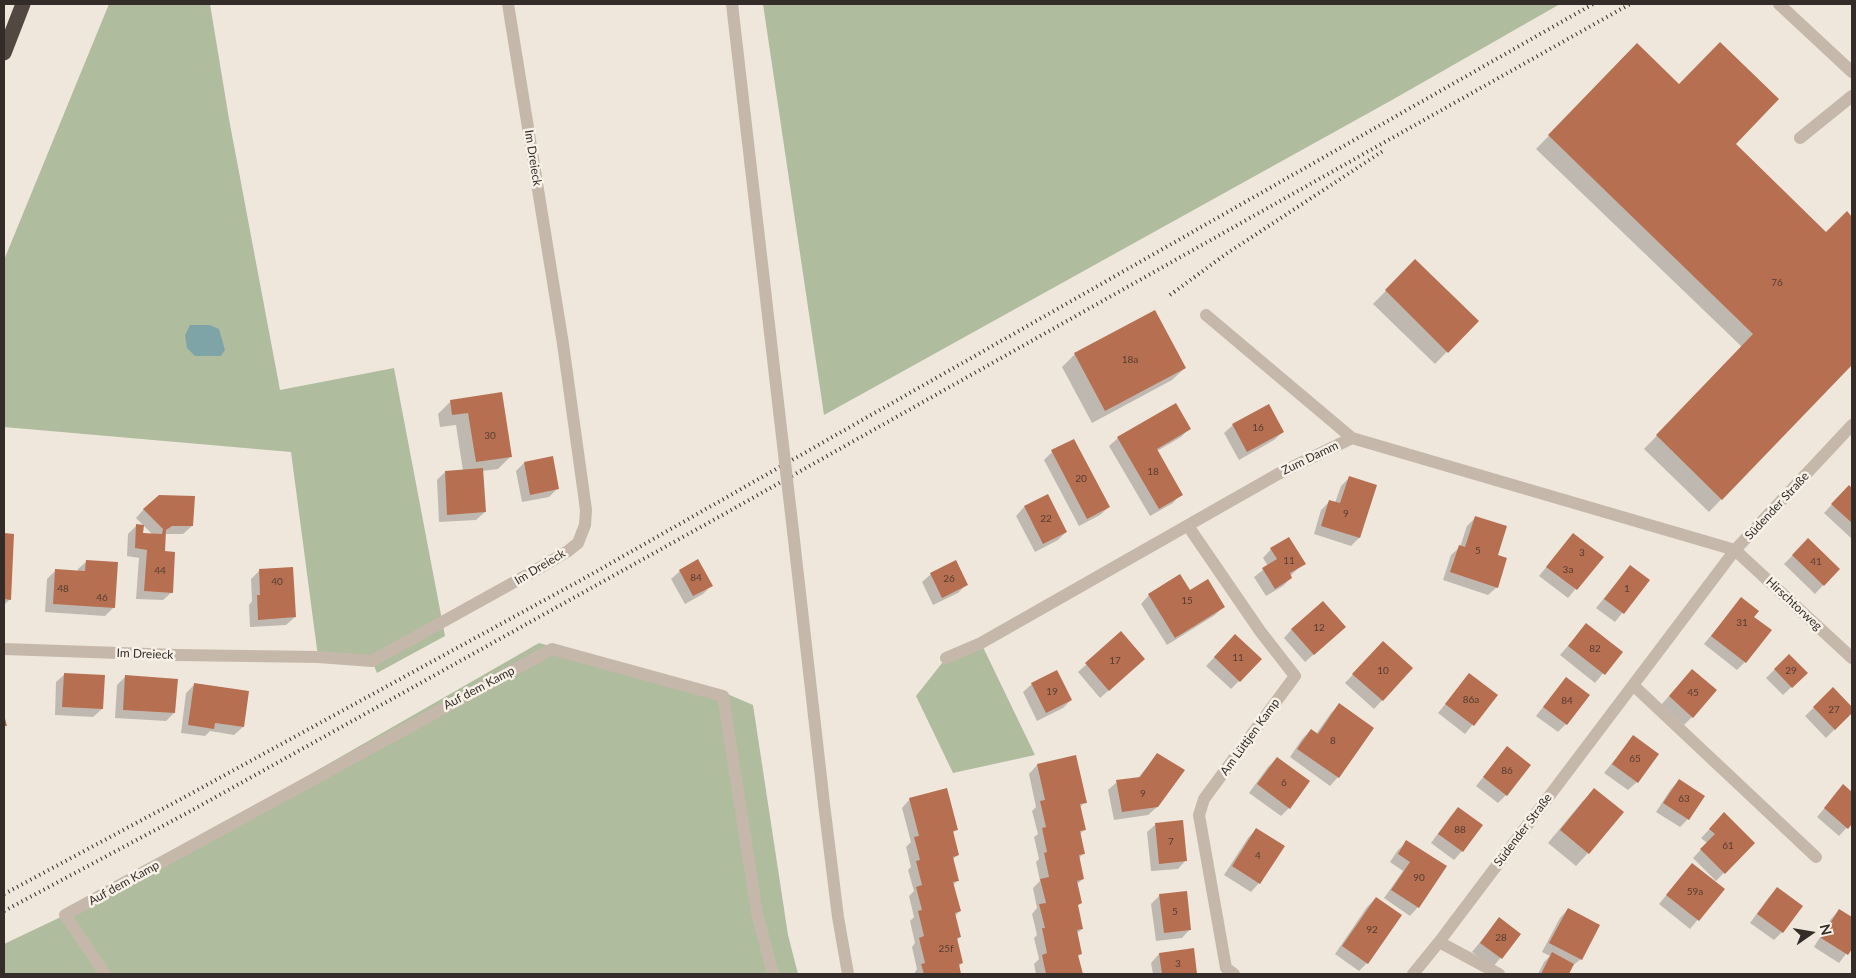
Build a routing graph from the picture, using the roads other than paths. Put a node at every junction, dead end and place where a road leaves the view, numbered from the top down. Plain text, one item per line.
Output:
1 (24, 4) edge
2 (508, 4) edge
3 (732, 4) edge
4 (1779, 4) edge
5 (4, 53) edge
6 (1852, 72) edge
7 (1852, 96) edge
8 (1800, 138) dead end
9 (1206, 315) dead end
10 (1852, 425) edge
11 (1352, 438) junction
12 (1188, 526) junction
13 (1735, 550) junction
14 (4, 649) edge
15 (946, 658) dead end
16 (1852, 658) edge
17 (1633, 685) junction
18 (1816, 858) dead end
19 (1440, 942) junction
20 (105, 974) edge
21 (773, 974) edge
22 (848, 974) edge
23 (1234, 974) edge
24 (1413, 974) edge
25 (1499, 974) edge

1 - 5 highway
2 - 14 street, Im Dreieck
3 - 22 street, bridge
4 - 6 street
7 - 8 street
9 - 11 street
10 - 13 street, Südender Straße
11 - 12 street, Zum Damm
11 - 13 street, Zum Damm
12 - 15 street, Zum Damm
12 - 23 street, Am Lüttjen Kamp
13 - 16 street, Hirschtorweg
13 - 17 street, Südender Straße
17 - 18 street
17 - 19 street, Südender Straße
19 - 24 street, Südender Straße
19 - 25 street
20 - 21 street, Auf dem Kamp

